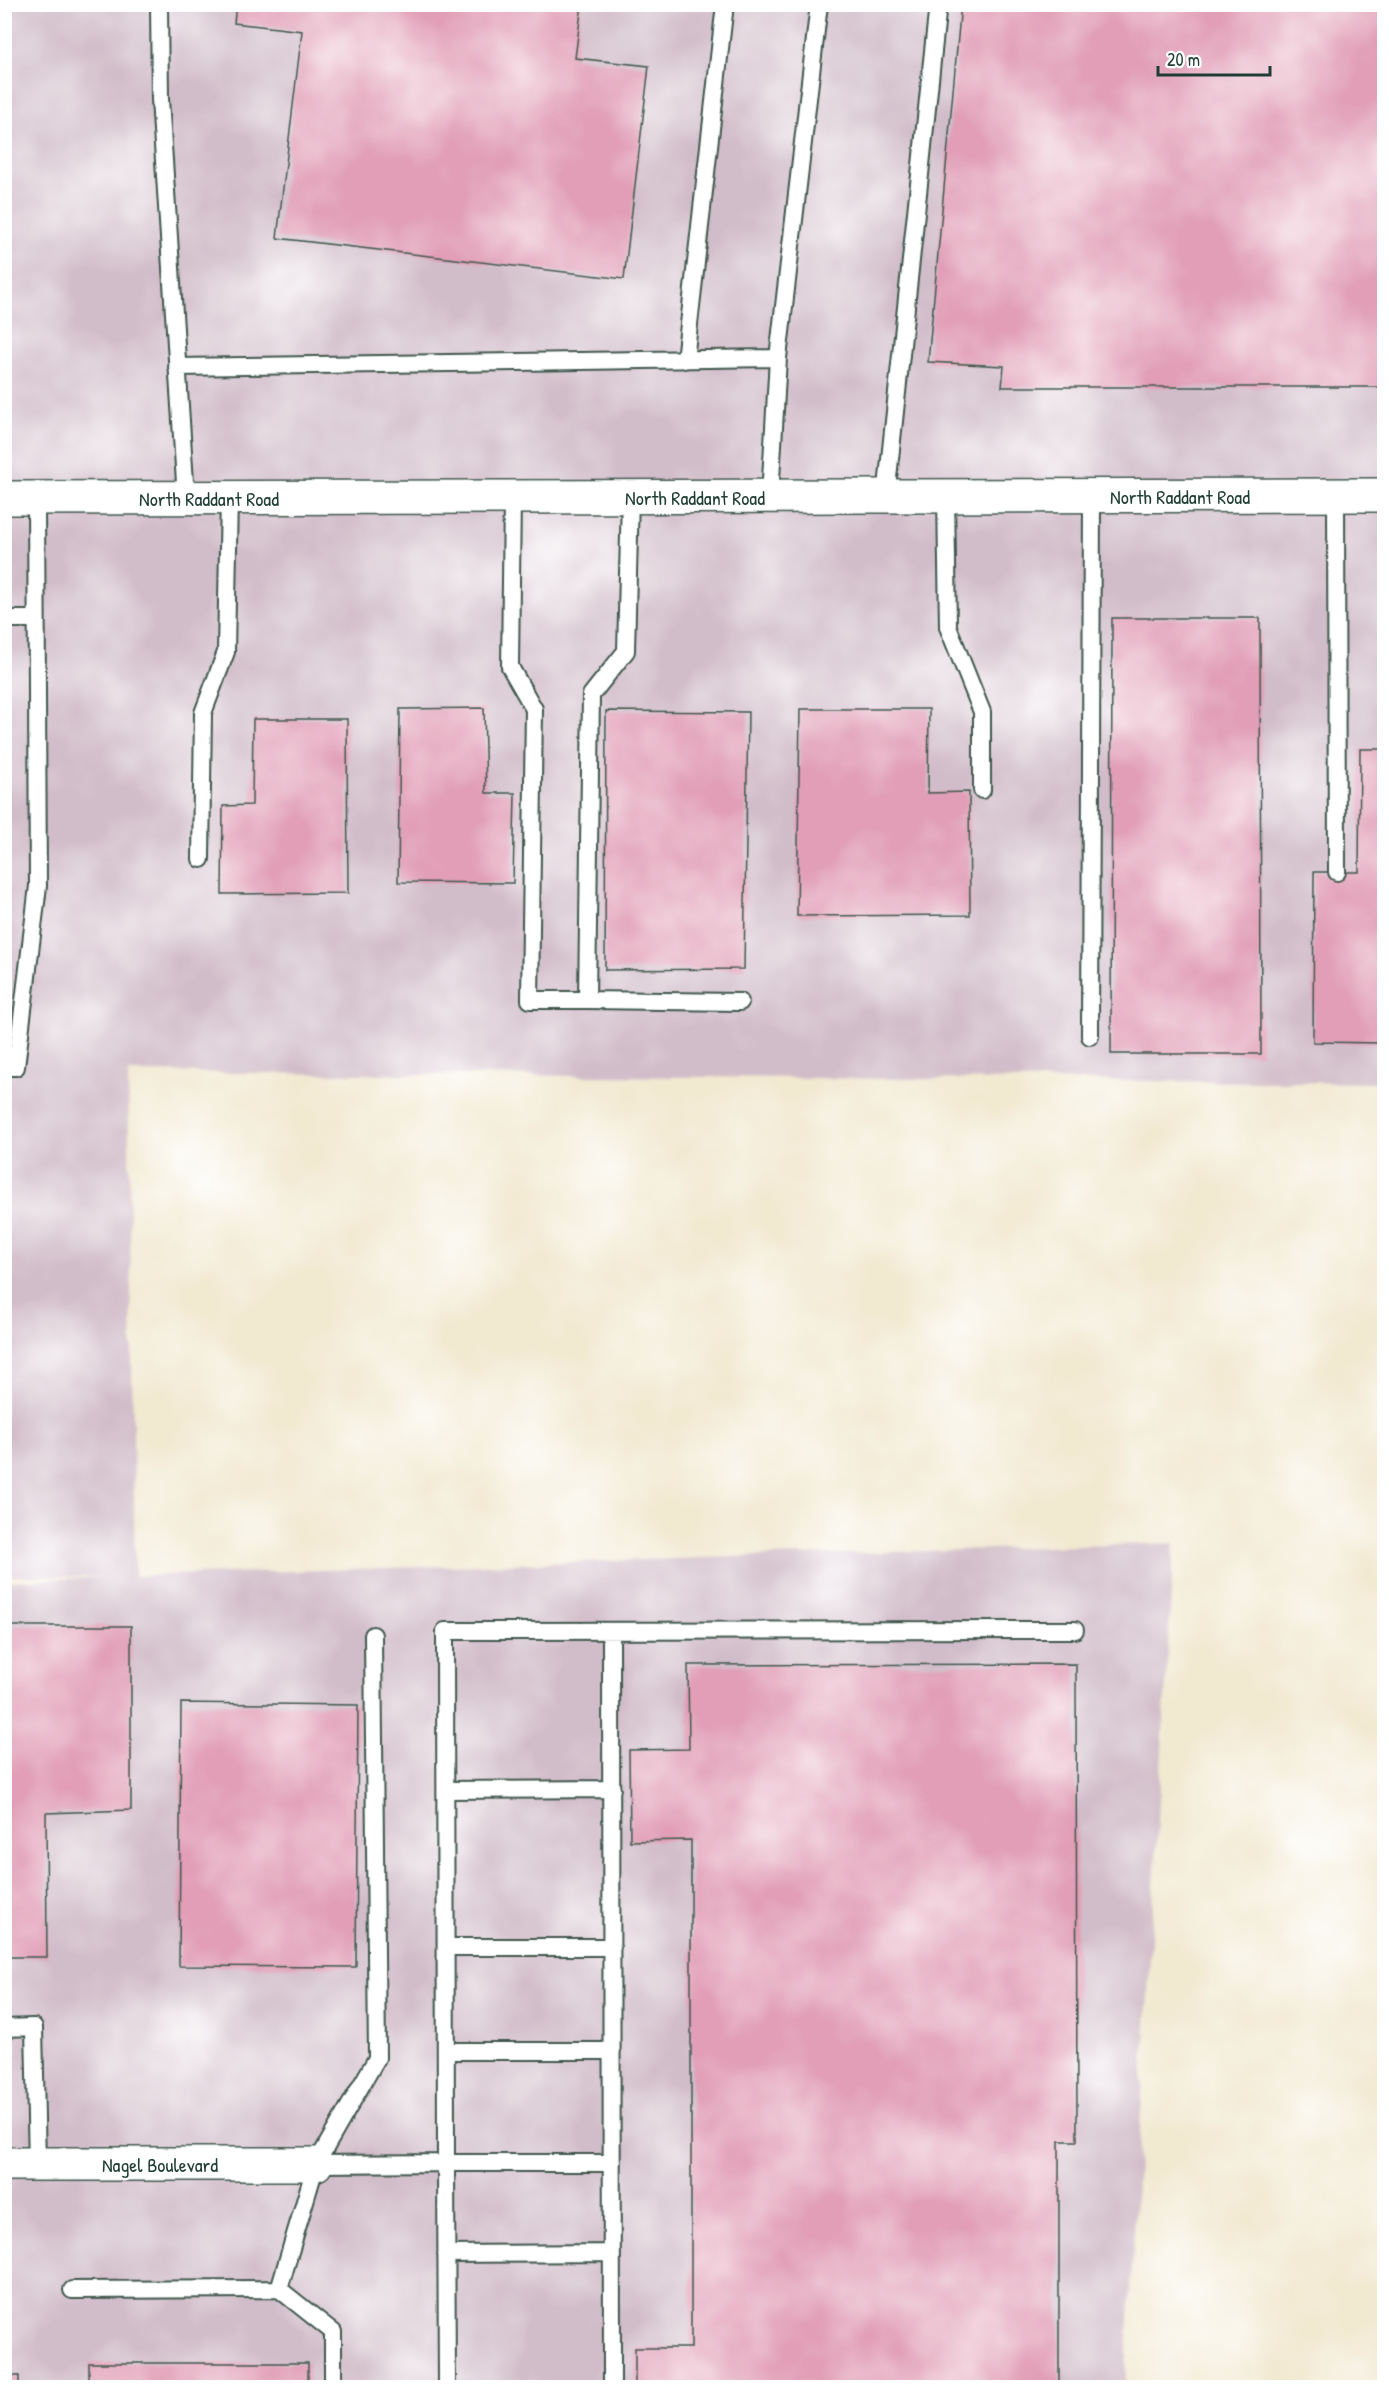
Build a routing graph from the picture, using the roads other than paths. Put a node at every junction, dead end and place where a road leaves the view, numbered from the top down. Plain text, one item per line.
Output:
1 (159, 4) edge
2 (724, 4) edge
3 (819, 4) edge
4 (938, 4) edge
5 (778, 358) junction
6 (685, 360) junction
7 (177, 368) junction
8 (1336, 495) junction
9 (1384, 495) edge
10 (946, 496) junction
11 (1092, 496) junction
12 (512, 497) junction
13 (630, 497) junction
14 (770, 497) junction
15 (886, 497) junction
16 (20, 498) edge
17 (186, 498) junction
18 (229, 498) junction
19 (4, 619) edge
20 (36, 619) junction
21 (982, 790) dead end
22 (201, 859) dead end
23 (1337, 872) dead end
24 (587, 1000) junction
25 (740, 1002) dead end
26 (1090, 1036) dead end
27 (4, 1067) edge
28 (1076, 1630) dead end
29 (611, 1631) junction
30 (373, 1635) dead end
31 (612, 1789) junction
32 (446, 1790) junction
33 (446, 1947) junction
34 (612, 1947) junction
35 (4, 2028) edge
36 (446, 2051) junction
37 (612, 2051) junction
38 (446, 2163) junction
39 (612, 2163) junction
40 (4, 2164) edge
41 (37, 2164) junction
42 (316, 2164) junction
43 (446, 2253) junction
44 (612, 2253) junction
45 (279, 2289) junction
46 (72, 2290) dead end
47 (333, 2388) edge
48 (447, 2388) edge
49 (612, 2388) edge

1 - 7 lane
2 - 6 lane
3 - 5 lane
4 - 15 lane
5 - 6 lane
5 - 14 lane
6 - 7 lane
7 - 17 lane
8 - 9 street, North Raddant Road
8 - 11 street, North Raddant Road
8 - 23 lane
10 - 11 street, North Raddant Road
10 - 15 street, North Raddant Road
10 - 21 lane
11 - 26 lane
12 - 13 street, North Raddant Road
12 - 18 street, North Raddant Road
12 - 24 lane
13 - 14 street, North Raddant Road
13 - 24 lane
14 - 15 street, North Raddant Road
16 - 17 street, North Raddant Road
16 - 20 lane
17 - 18 street, North Raddant Road
18 - 22 lane
19 - 20 lane
20 - 27 lane
24 - 25 lane
28 - 29 lane
29 - 31 lane
29 - 32 lane
30 - 42 lane
31 - 32 lane
31 - 34 lane
32 - 33 lane
33 - 34 lane
33 - 36 lane
34 - 37 lane
35 - 41 lane
36 - 37 lane
36 - 38 lane
37 - 39 lane
38 - 39 lane
38 - 42 lane
38 - 43 lane
39 - 44 lane
40 - 41 street, Nagel Boulevard
41 - 42 street, Nagel Boulevard
42 - 45 lane
43 - 44 lane
43 - 48 lane
44 - 49 lane
45 - 46 lane
45 - 47 lane

